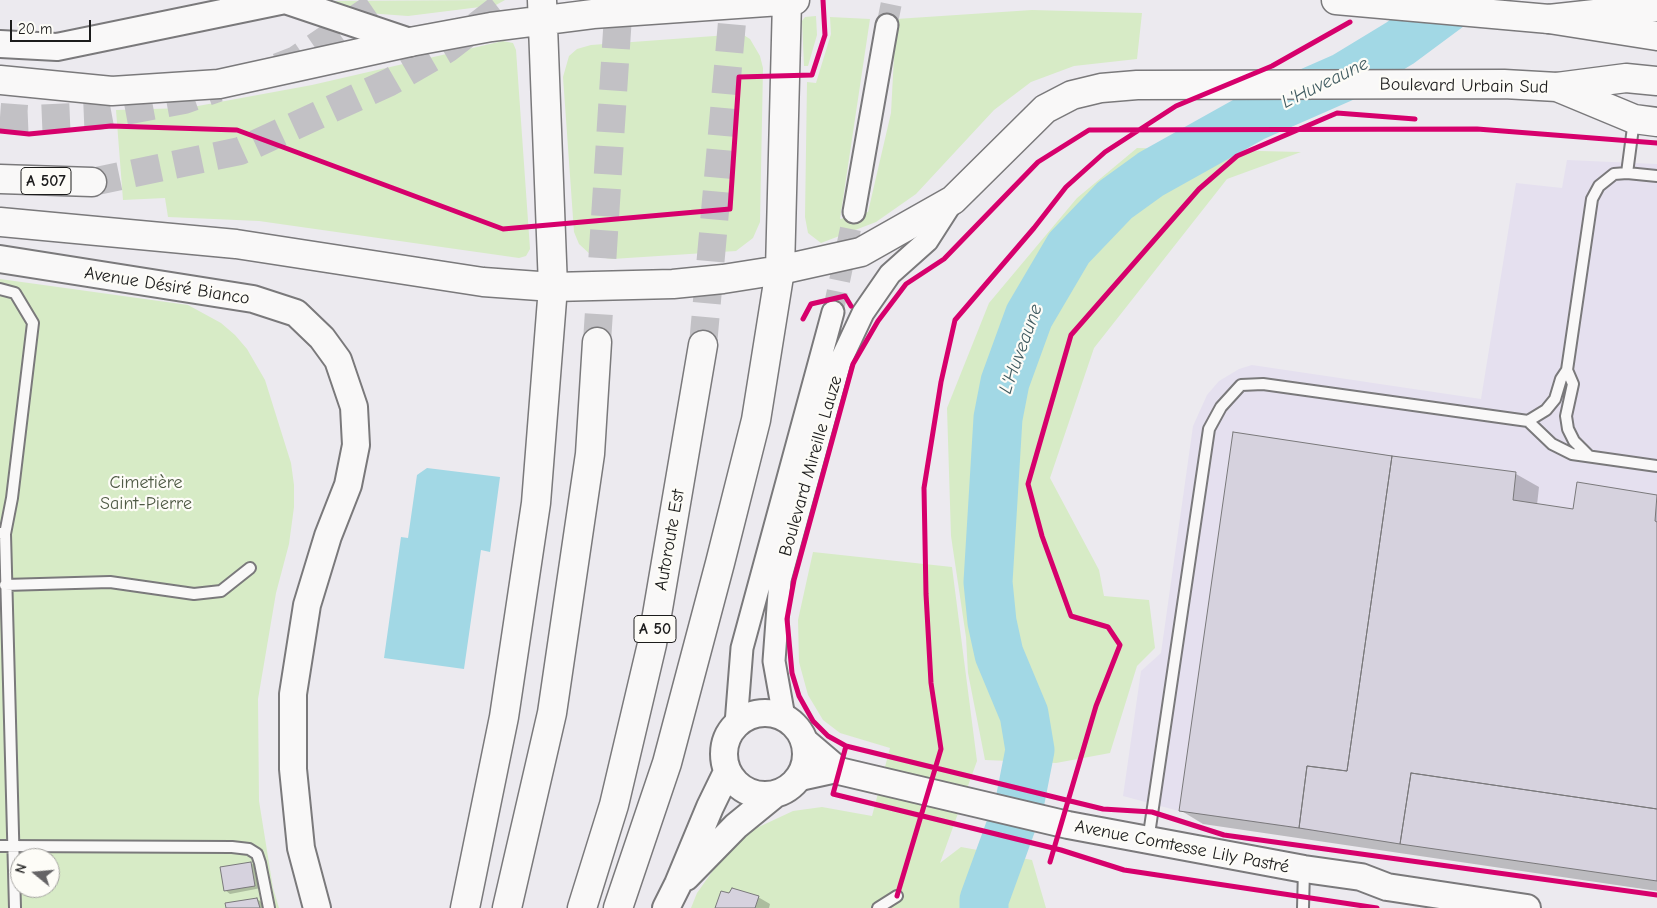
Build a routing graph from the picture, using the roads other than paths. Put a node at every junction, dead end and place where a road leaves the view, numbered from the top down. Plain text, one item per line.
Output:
1 (285, 0) edge
2 (790, 0) edge
3 (1336, 0) edge
4 (1657, 7) edge
5 (543, 10) edge
6 (1549, 19) junction
7 (887, 25) tunnel mouth
8 (1657, 36) edge
9 (410, 42) junction
10 (0, 44) edge
11 (0, 80) edge
12 (1657, 81) edge
13 (1557, 87) junction
14 (1645, 120) edge
15 (1627, 173) junction
16 (1657, 176) edge
17 (0, 179) edge
18 (92, 182) tunnel mouth
19 (953, 200) junction
20 (854, 212) tunnel mouth
21 (0, 222) edge
22 (0, 259) edge
23 (780, 270) junction
24 (553, 287) junction
25 (0, 289) edge
26 (833, 312) tunnel mouth
27 (597, 342) tunnel mouth
28 (703, 345) tunnel mouth
29 (1567, 370) junction
30 (1528, 421) junction
31 (1589, 456) junction
32 (1657, 466) edge
33 (3, 534) edge
34 (250, 568) dead end
35 (5, 585) junction
36 (784, 717) junction
37 (736, 724) junction
38 (805, 742) junction
39 (839, 771) junction
40 (727, 772) junction
41 (798, 780) junction
42 (774, 795) junction
43 (1148, 842) junction
44 (0, 846) edge
45 (14, 846) junction
46 (1304, 869) junction
47 (678, 884) junction
48 (897, 896) dead end
49 (15, 908) edge
50 (269, 908) edge
51 (317, 908) edge
52 (465, 908) edge
53 (507, 908) edge
54 (582, 908) edge
55 (618, 908) edge
56 (666, 908) edge
57 (878, 908) edge
58 (1302, 908) edge
59 (1527, 908) edge

1 - 9 street
1 - 10 street
2 - 5 main road
2 - 23 main road
3 - 6 main road
4 - 6 main road
5 - 9 main road
5 - 24 main road
6 - 8 main road
7 - 20 street
9 - 11 main road
12 - 13 main road, Boulevard Urbain Sud
13 - 14 main road
13 - 19 main road, Boulevard Urbain Sud
14 - 15 lane
15 - 16 lane
15 - 29 lane
17 - 18 main road, A 507
19 - 23 main road
19 - 36 street, Boulevard Mireille Lauze
21 - 24 main road
22 - 51 street, Avenue Désiré Bianco
23 - 24 main road
23 - 55 main road
24 - 52 main road
25 - 33 lane
26 - 37 street, Boulevard Mireille Lauze
27 - 53 main road
28 - 54 main road, Autoroute Est / A 50
29 - 30 lane
29 - 31 lane
30 - 31 lane
30 - 43 lane
31 - 32 lane
33 - 35 lane
34 - 35 lane
35 - 45 lane
36 - 37 street
36 - 38 street
37 - 40 street
38 - 39 street, Avenue Comtesse Lily Pastré
38 - 41 street
39 - 41 street, Avenue Comtesse Lily Pastré
39 - 43 street, Avenue Comtesse Lily Pastré
40 - 42 street
40 - 47 street
41 - 42 street
42 - 47 street
43 - 46 street, Avenue Comtesse Lily Pastré
44 - 45 lane
45 - 49 lane
45 - 50 lane
46 - 58 lane
46 - 59 street, Avenue Comtesse Lily Pastré
47 - 56 street
48 - 57 lane

